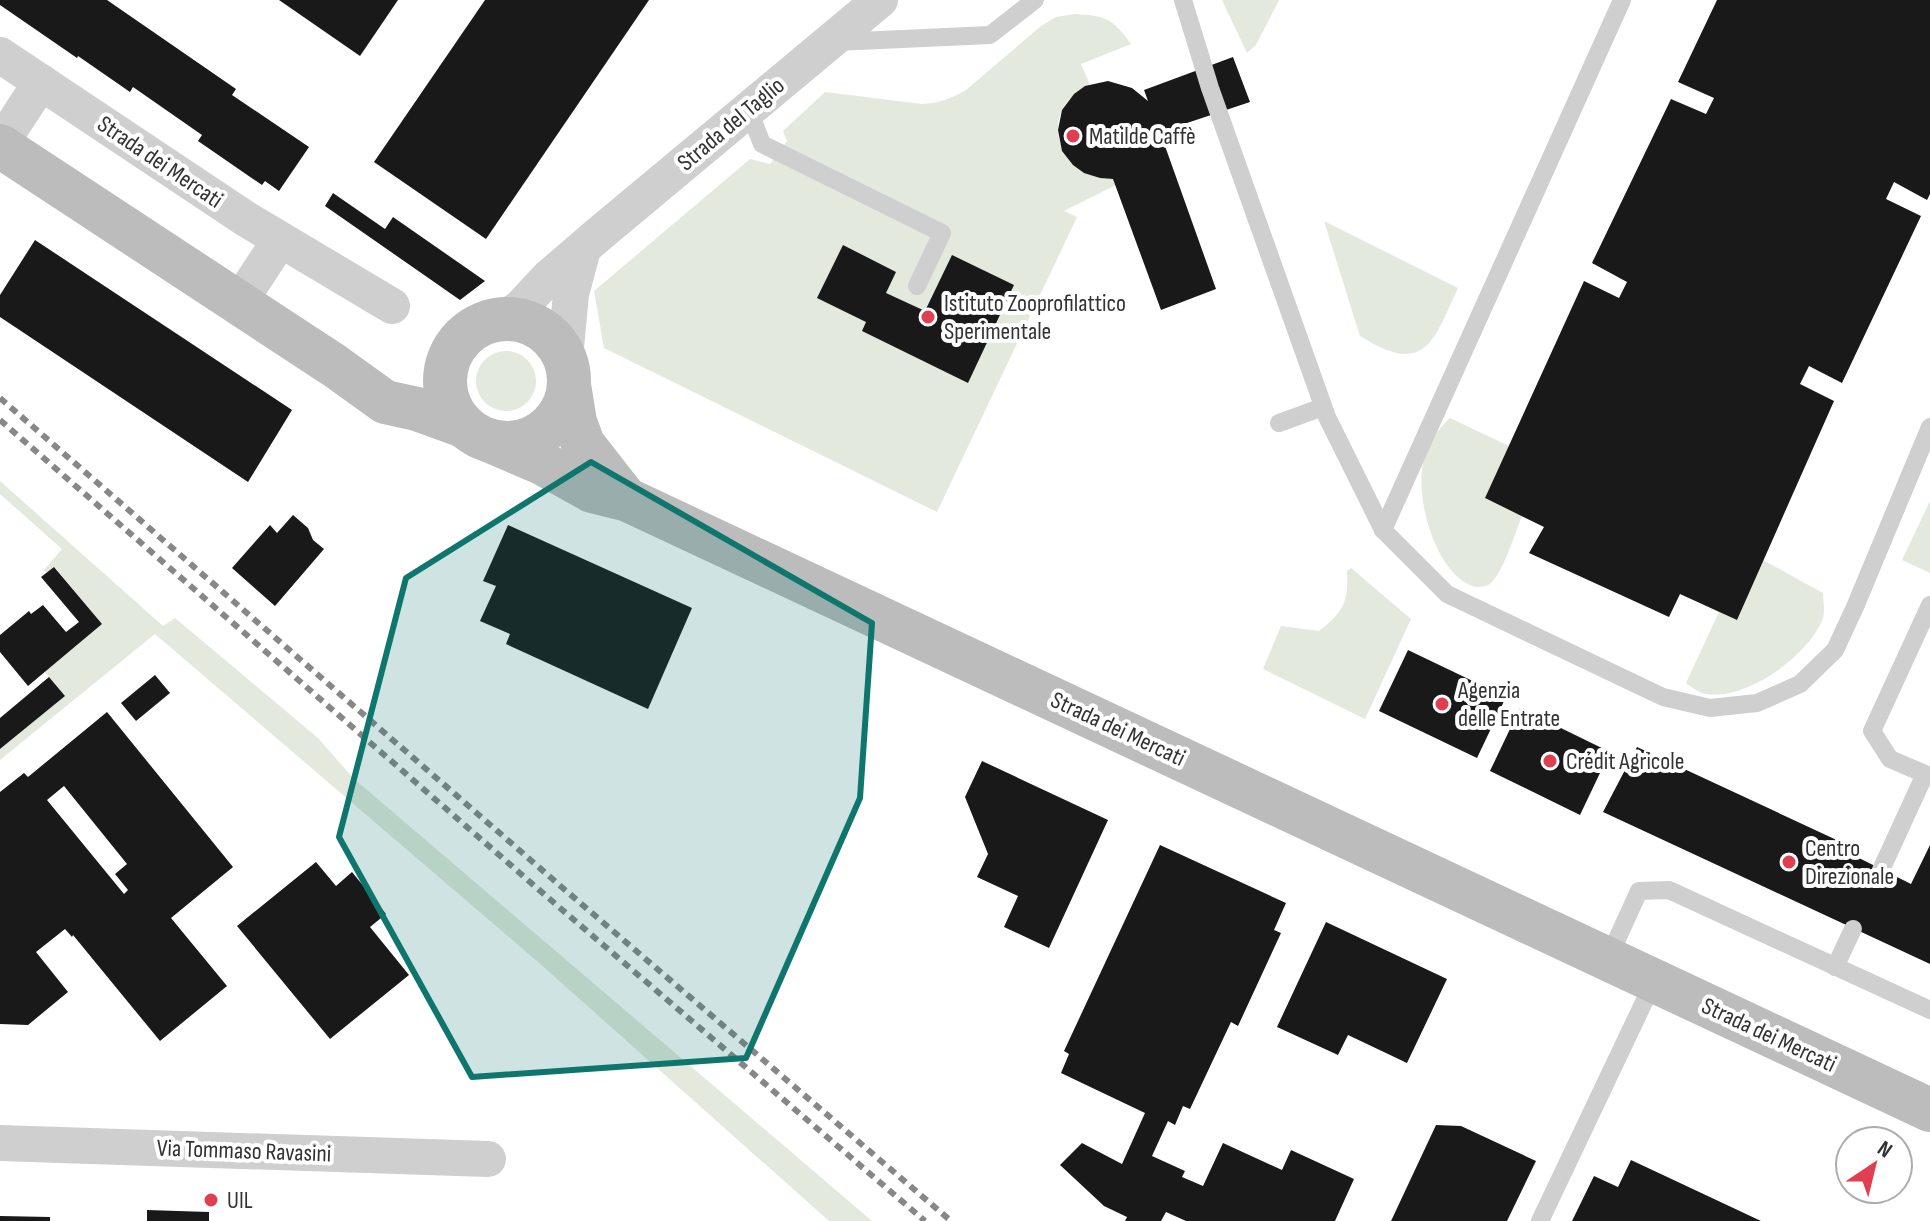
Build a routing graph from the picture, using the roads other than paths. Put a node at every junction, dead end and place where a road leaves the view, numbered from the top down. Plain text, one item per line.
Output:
1 (880, 0) edge
2 (1035, 0) edge
3 (1183, 0) edge
4 (1622, 0) edge
5 (829, 42) junction
6 (0, 55) edge
7 (41, 82) junction
8 (749, 110) junction
9 (0, 145) edge
10 (280, 240) junction
11 (583, 249) junction
12 (917, 286) dead end
13 (238, 304) junction
14 (392, 306) dead end
15 (504, 318) junction
16 (452, 352) junction
17 (335, 366) junction
18 (567, 372) junction
19 (1323, 407) junction
20 (1279, 423) dead end
21 (1930, 427) edge
22 (476, 433) junction
23 (628, 500) junction
24 (1383, 530) junction
25 (1930, 605) edge
26 (1928, 770) edge
27 (1881, 870) dead end
28 (1853, 929) dead end
29 (1608, 959) junction
30 (1835, 967) junction
31 (1654, 981) junction
32 (1930, 1010) edge
33 (1930, 1110) edge
34 (0, 1143) edge
35 (488, 1159) dead end
36 (1540, 1221) edge

1 - 5 street, Strada del Taglio
2 - 5 lane
3 - 19 lane
4 - 24 lane
5 - 8 street, Strada del Taglio
6 - 7 street, Strada dei Mercati
7 - 9 street, Strada dei Mercati
7 - 10 street, Strada dei Mercati
8 - 11 street, Strada del Taglio
8 - 12 lane
9 - 13 street, Strada dei Mercati
10 - 13 street
10 - 14 street, Strada dei Mercati
11 - 15 street, Strada del Taglio
11 - 18 street
13 - 17 street, Strada dei Mercati
15 - 16 street, Strada dei Mercati
15 - 18 street
16 - 17 street, Strada dei Mercati
16 - 22 street
17 - 22 street, Strada dei Mercati
18 - 22 street, Strada dei Mercati
18 - 23 street, Strada dei Mercati
19 - 20 lane
19 - 24 lane
21 - 24 lane
22 - 23 street, Strada dei Mercati
23 - 29 street, Strada dei Mercati
25 - 26 lane
26 - 27 lane
28 - 30 lane
29 - 30 lane
29 - 31 street, Strada dei Mercati
30 - 32 lane
31 - 33 street, Strada dei Mercati
31 - 36 lane
34 - 35 street, Via Tommaso Ravasini

